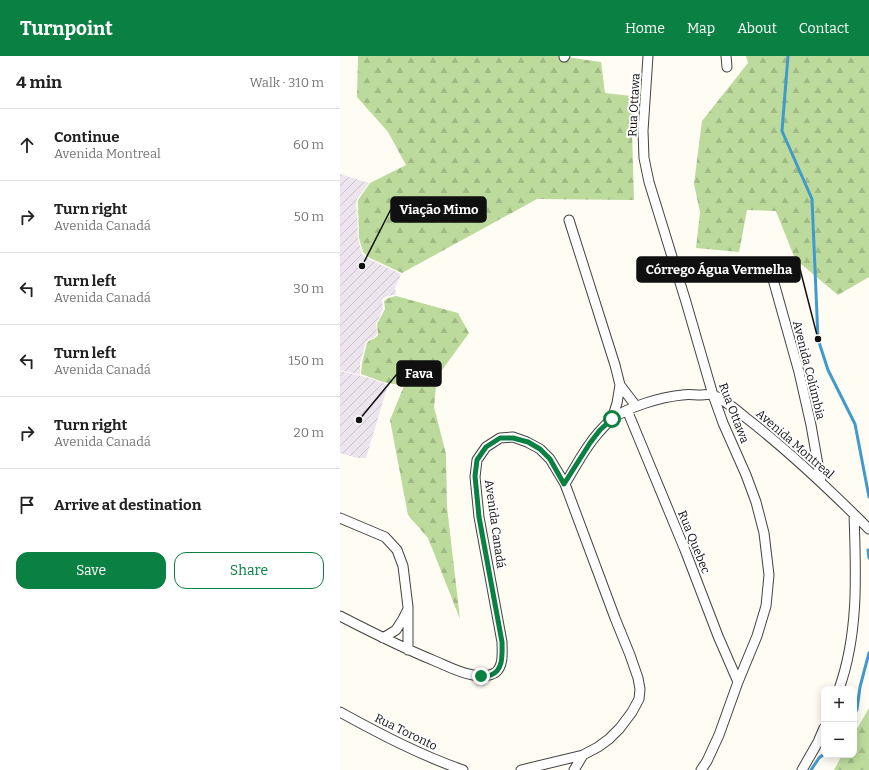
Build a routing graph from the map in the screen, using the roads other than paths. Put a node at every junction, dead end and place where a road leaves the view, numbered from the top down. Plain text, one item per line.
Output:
1 (648, 56) edge
2 (726, 56) edge
3 (727, 67) dead end
4 (568, 220) dead end
5 (769, 265) dead end
6 (620, 385) junction
7 (713, 395) junction
8 (636, 406) junction
9 (627, 410) junction
10 (612, 419) junction
11 (821, 482) junction
12 (564, 484) junction
13 (854, 514) junction
14 (340, 518) edge
15 (869, 529) edge
16 (408, 607) junction
17 (340, 616) edge
18 (383, 638) junction
19 (408, 650) junction
20 (738, 682) junction
21 (840, 686) edge
22 (340, 712) edge
23 (821, 735) edge
24 (583, 755) junction
25 (463, 770) edge
26 (521, 770) edge
27 (574, 770) edge
28 (701, 770) edge
29 (802, 770) edge

1 - 7 street, Rua Ottawa
2 - 3 street
4 - 6 street
5 - 11 street, Avenida Colúmbia
6 - 8 street
6 - 10 street
7 - 8 street
7 - 11 street, Avenida Montreal
7 - 20 street, Rua Ottawa
8 - 9 street
9 - 10 street
9 - 20 street, Rua Quebec
10 - 12 street
11 - 13 street, Avenida Montreal
12 - 19 street, Avenida Canadá
12 - 24 street, Avenida Canadá
13 - 15 street, Avenida Montreal
13 - 21 street
14 - 16 street
16 - 18 street
16 - 19 street
17 - 18 street, Avenida Canadá
18 - 19 street, Avenida Canadá
20 - 28 street, Rua Ottawa
22 - 25 street, Rua Toronto
23 - 29 street
24 - 26 street
24 - 27 street, Avenida Canadá

